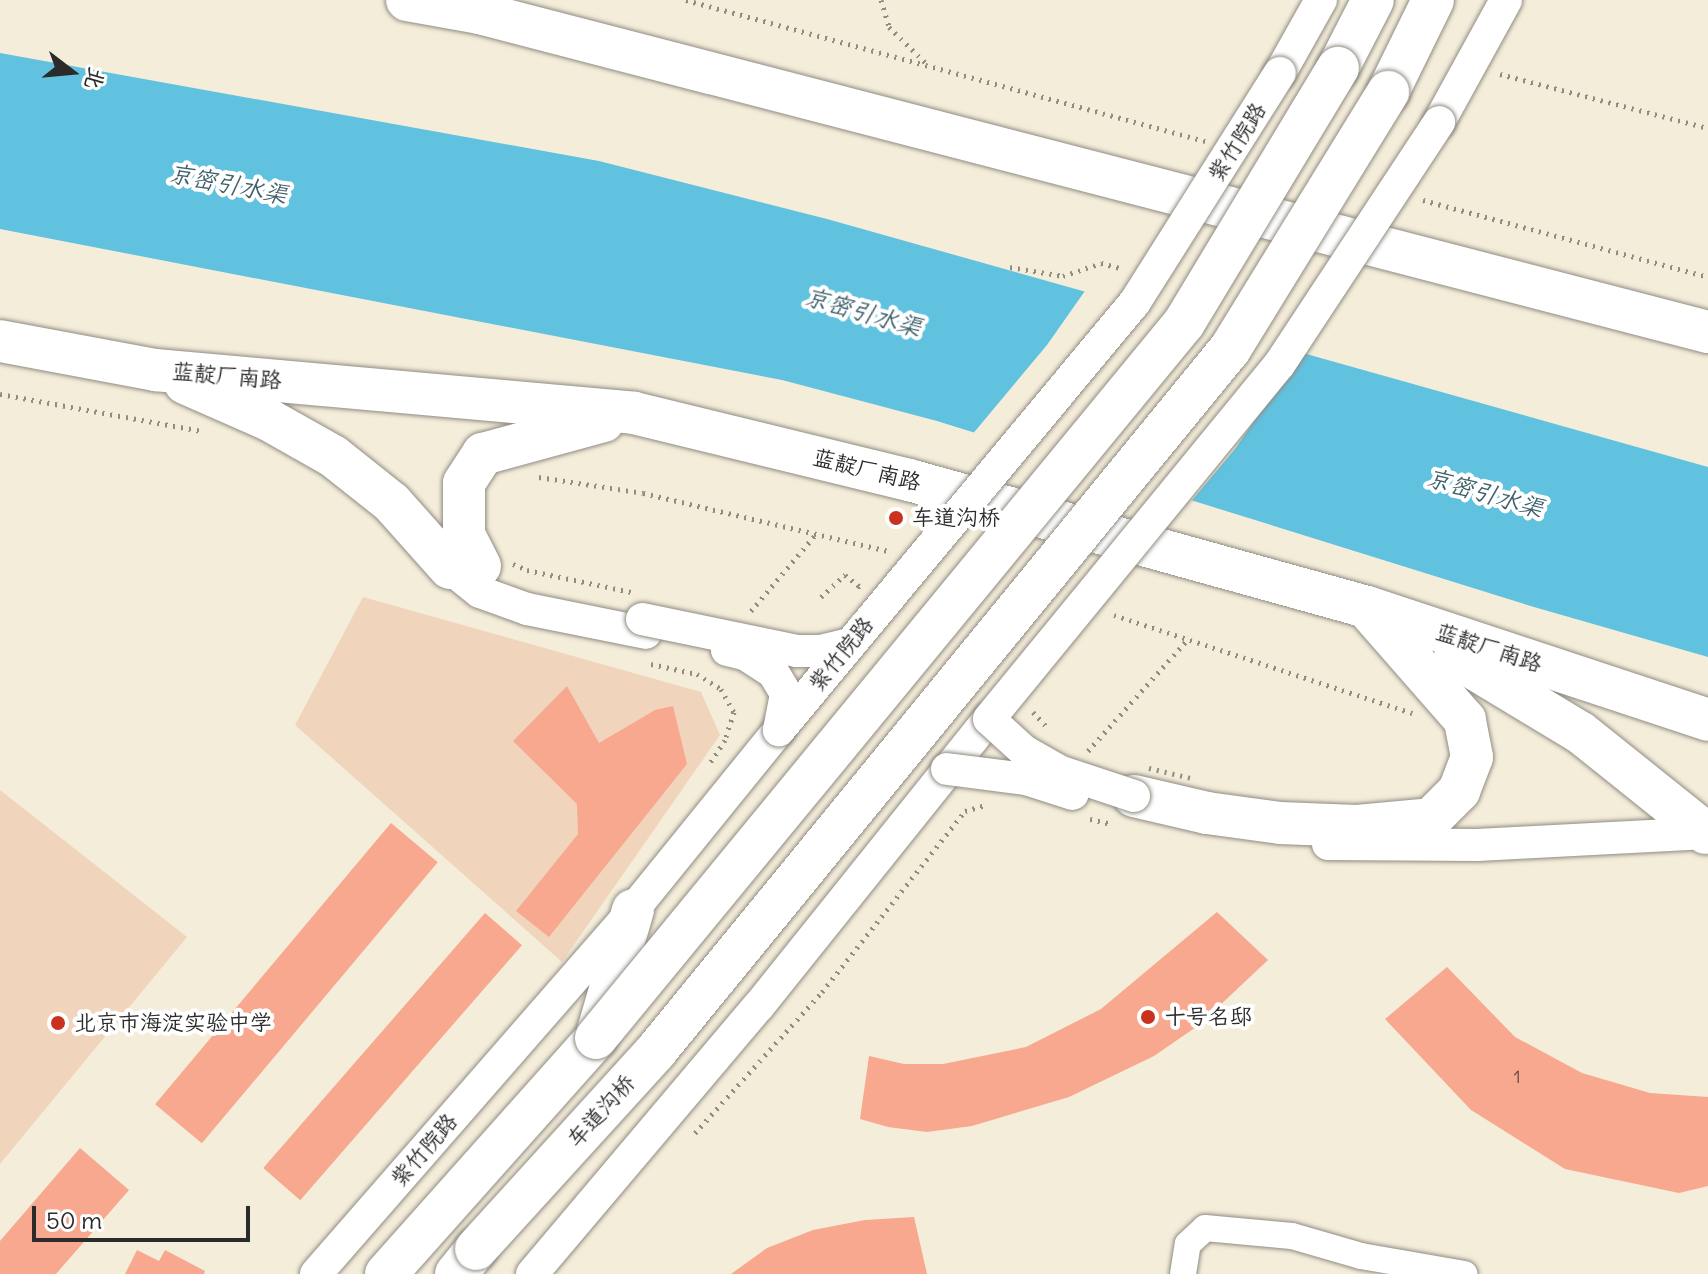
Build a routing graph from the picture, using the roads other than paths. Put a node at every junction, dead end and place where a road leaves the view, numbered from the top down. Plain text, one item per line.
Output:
1 (407, 0) edge
2 (1321, 0) edge
3 (1373, 0) edge
4 (1433, 0) edge
5 (1506, 0) edge
6 (473, 7) edge
7 (1708, 332) edge
8 (0, 341) edge
9 (155, 370) junction
10 (634, 413) junction
11 (465, 567) junction
12 (1367, 607) junction
13 (641, 637) junction
14 (847, 645) junction
15 (989, 719) junction
16 (1708, 720) edge
17 (779, 730) junction
18 (947, 769) junction
19 (1133, 800) junction
20 (1707, 833) edge
21 (633, 910) junction
22 (596, 1038) junction
23 (466, 1262) edge
24 (316, 1274) edge
25 (386, 1274) edge
26 (532, 1274) edge
27 (1183, 1274) edge
28 (1464, 1274) edge

1 - 6 highway
2 - 14 street, 紫竹院路, bridge
3 - 22 highway, bridge
4 - 23 highway, 车道沟桥, bridge
5 - 15 street, bridge
6 - 7 highway
8 - 9 highway, 蓝靛厂南路
9 - 10 highway, 蓝靛厂南路
9 - 11 highway
10 - 11 highway
10 - 12 highway, 蓝靛厂南路
11 - 13 street
12 - 16 highway, 蓝靛厂南路
12 - 19 highway
12 - 20 highway
13 - 14 street, bridge
13 - 17 street, bridge
14 - 17 street, 紫竹院路, bridge
15 - 18 street
15 - 19 street, bridge
17 - 21 street, 紫竹院路
18 - 19 street, bridge
18 - 26 street
19 - 20 street
21 - 22 highway
21 - 24 street, 紫竹院路
22 - 25 highway
27 - 28 street

